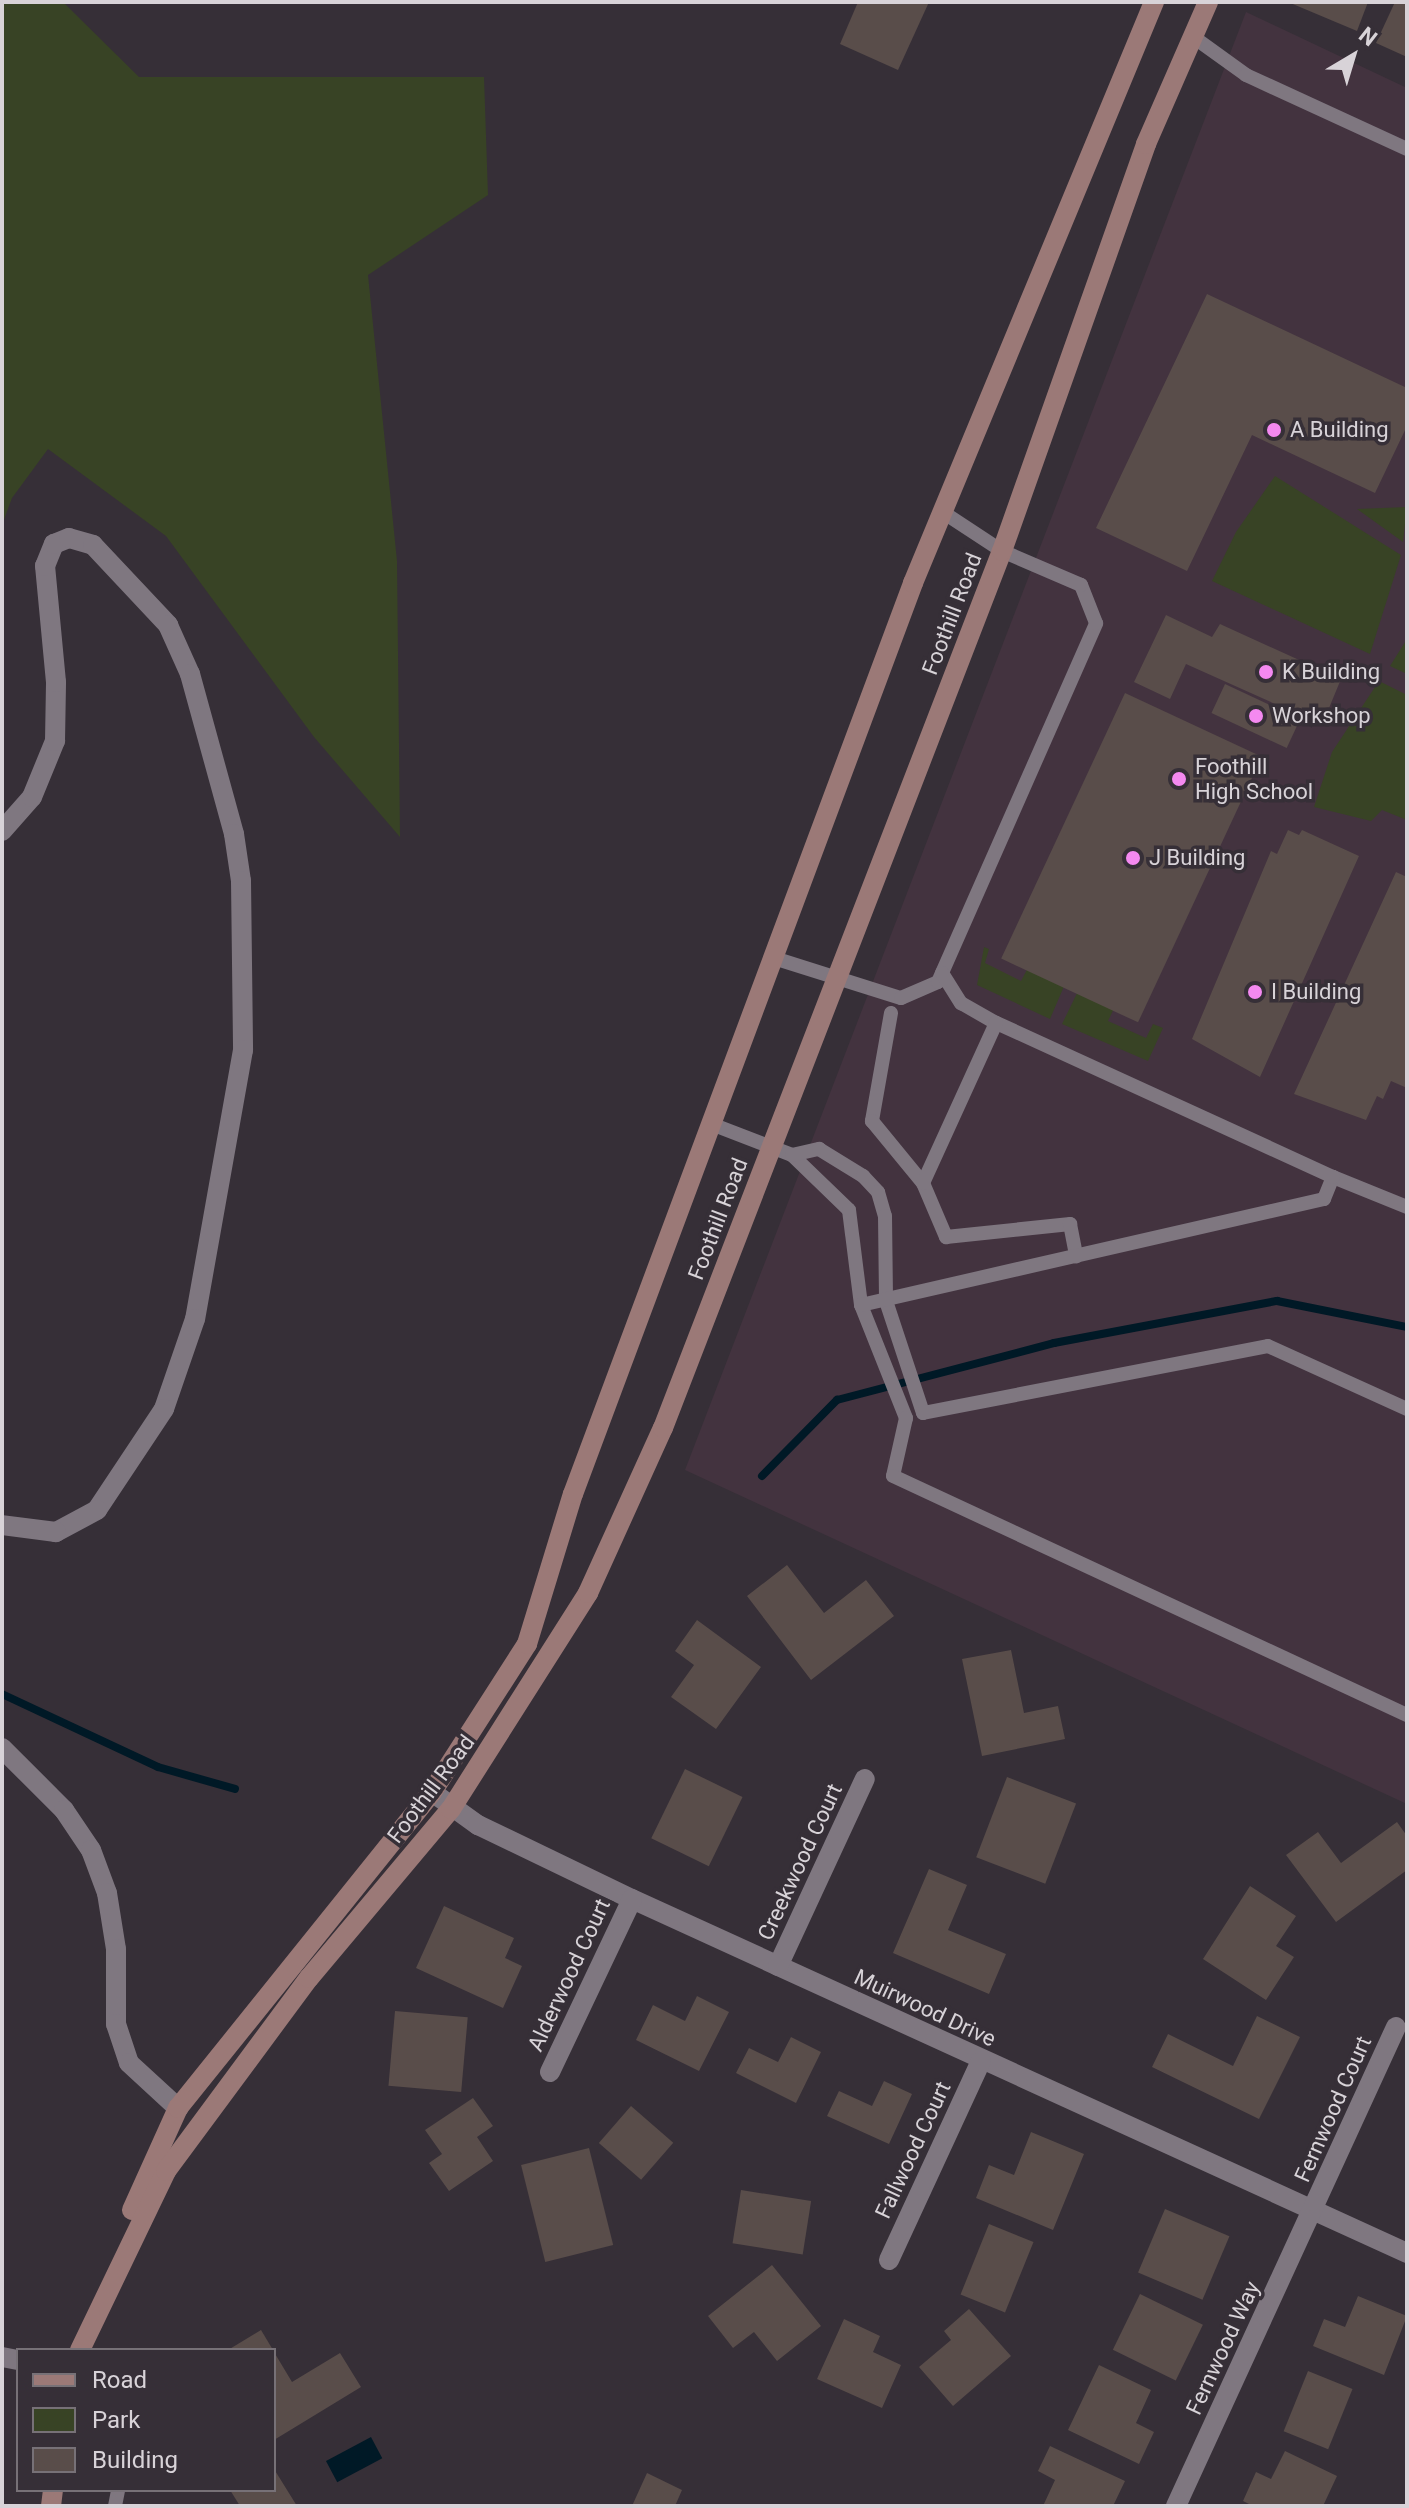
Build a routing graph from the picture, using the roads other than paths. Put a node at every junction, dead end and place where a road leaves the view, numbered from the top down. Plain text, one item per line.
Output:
1 (1154, 2) edge
2 (1208, 2) edge
3 (1192, 36) junction
4 (1407, 149) edge
5 (941, 511) junction
6 (1002, 551) junction
7 (2, 831) edge
8 (777, 959) junction
9 (942, 973) junction
10 (837, 978) junction
11 (891, 1013) dead end
12 (996, 1023) junction
13 (714, 1125) junction
14 (771, 1146) junction
15 (792, 1155) junction
16 (1333, 1177) junction
17 (923, 1183) junction
18 (1407, 1207) edge
19 (1076, 1256) junction
20 (886, 1301) junction
21 (861, 1305) junction
22 (1407, 1409) edge
23 (2, 1525) edge
24 (1407, 1715) edge
25 (2, 1748) edge
26 (865, 1779) dead end
27 (432, 1792) junction
28 (451, 1809) junction
29 (632, 1899) junction
30 (778, 1966) junction
31 (1396, 2027) dead end
32 (981, 2061) junction
33 (550, 2072) dead end
34 (178, 2108) junction
35 (1314, 2210) junction
36 (1407, 2253) edge
37 (889, 2260) dead end
38 (79, 2348) edge
39 (79, 2348) edge
40 (1176, 2506) edge

1 - 5 main road, Foothill Road
2 - 3 main road, Foothill Road
3 - 4 lane
3 - 6 main road, Foothill Road
5 - 6 lane
5 - 8 main road, Foothill Road
6 - 9 lane
6 - 10 main road, Foothill Road
7 - 23 street
8 - 10 lane
8 - 13 main road, Foothill Road
9 - 10 lane
9 - 12 lane
10 - 14 main road, Foothill Road
11 - 17 lane
12 - 16 lane
12 - 17 lane
13 - 14 lane
13 - 27 main road, Foothill Road
14 - 15 lane
14 - 28 main road, Foothill Road
15 - 20 lane
15 - 21 lane
16 - 18 lane
16 - 19 lane
17 - 19 lane
19 - 20 lane
20 - 21 lane
20 - 22 lane
21 - 24 lane
25 - 34 street
26 - 30 street, Creekwood Court
27 - 28 street, Muirwood Drive
27 - 34 main road, Foothill Road
28 - 29 street, Muirwood Drive
28 - 38 main road, Foothill Road
29 - 30 street, Muirwood Drive
29 - 33 street, Alderwood Court
30 - 32 street, Muirwood Drive
31 - 35 street, Fernwood Court
32 - 35 street, Muirwood Drive
32 - 37 street, Fallwood Court
34 - 39 main road, Foothill Road
35 - 36 street, Muirwood Drive
35 - 40 street, Fernwood Way

